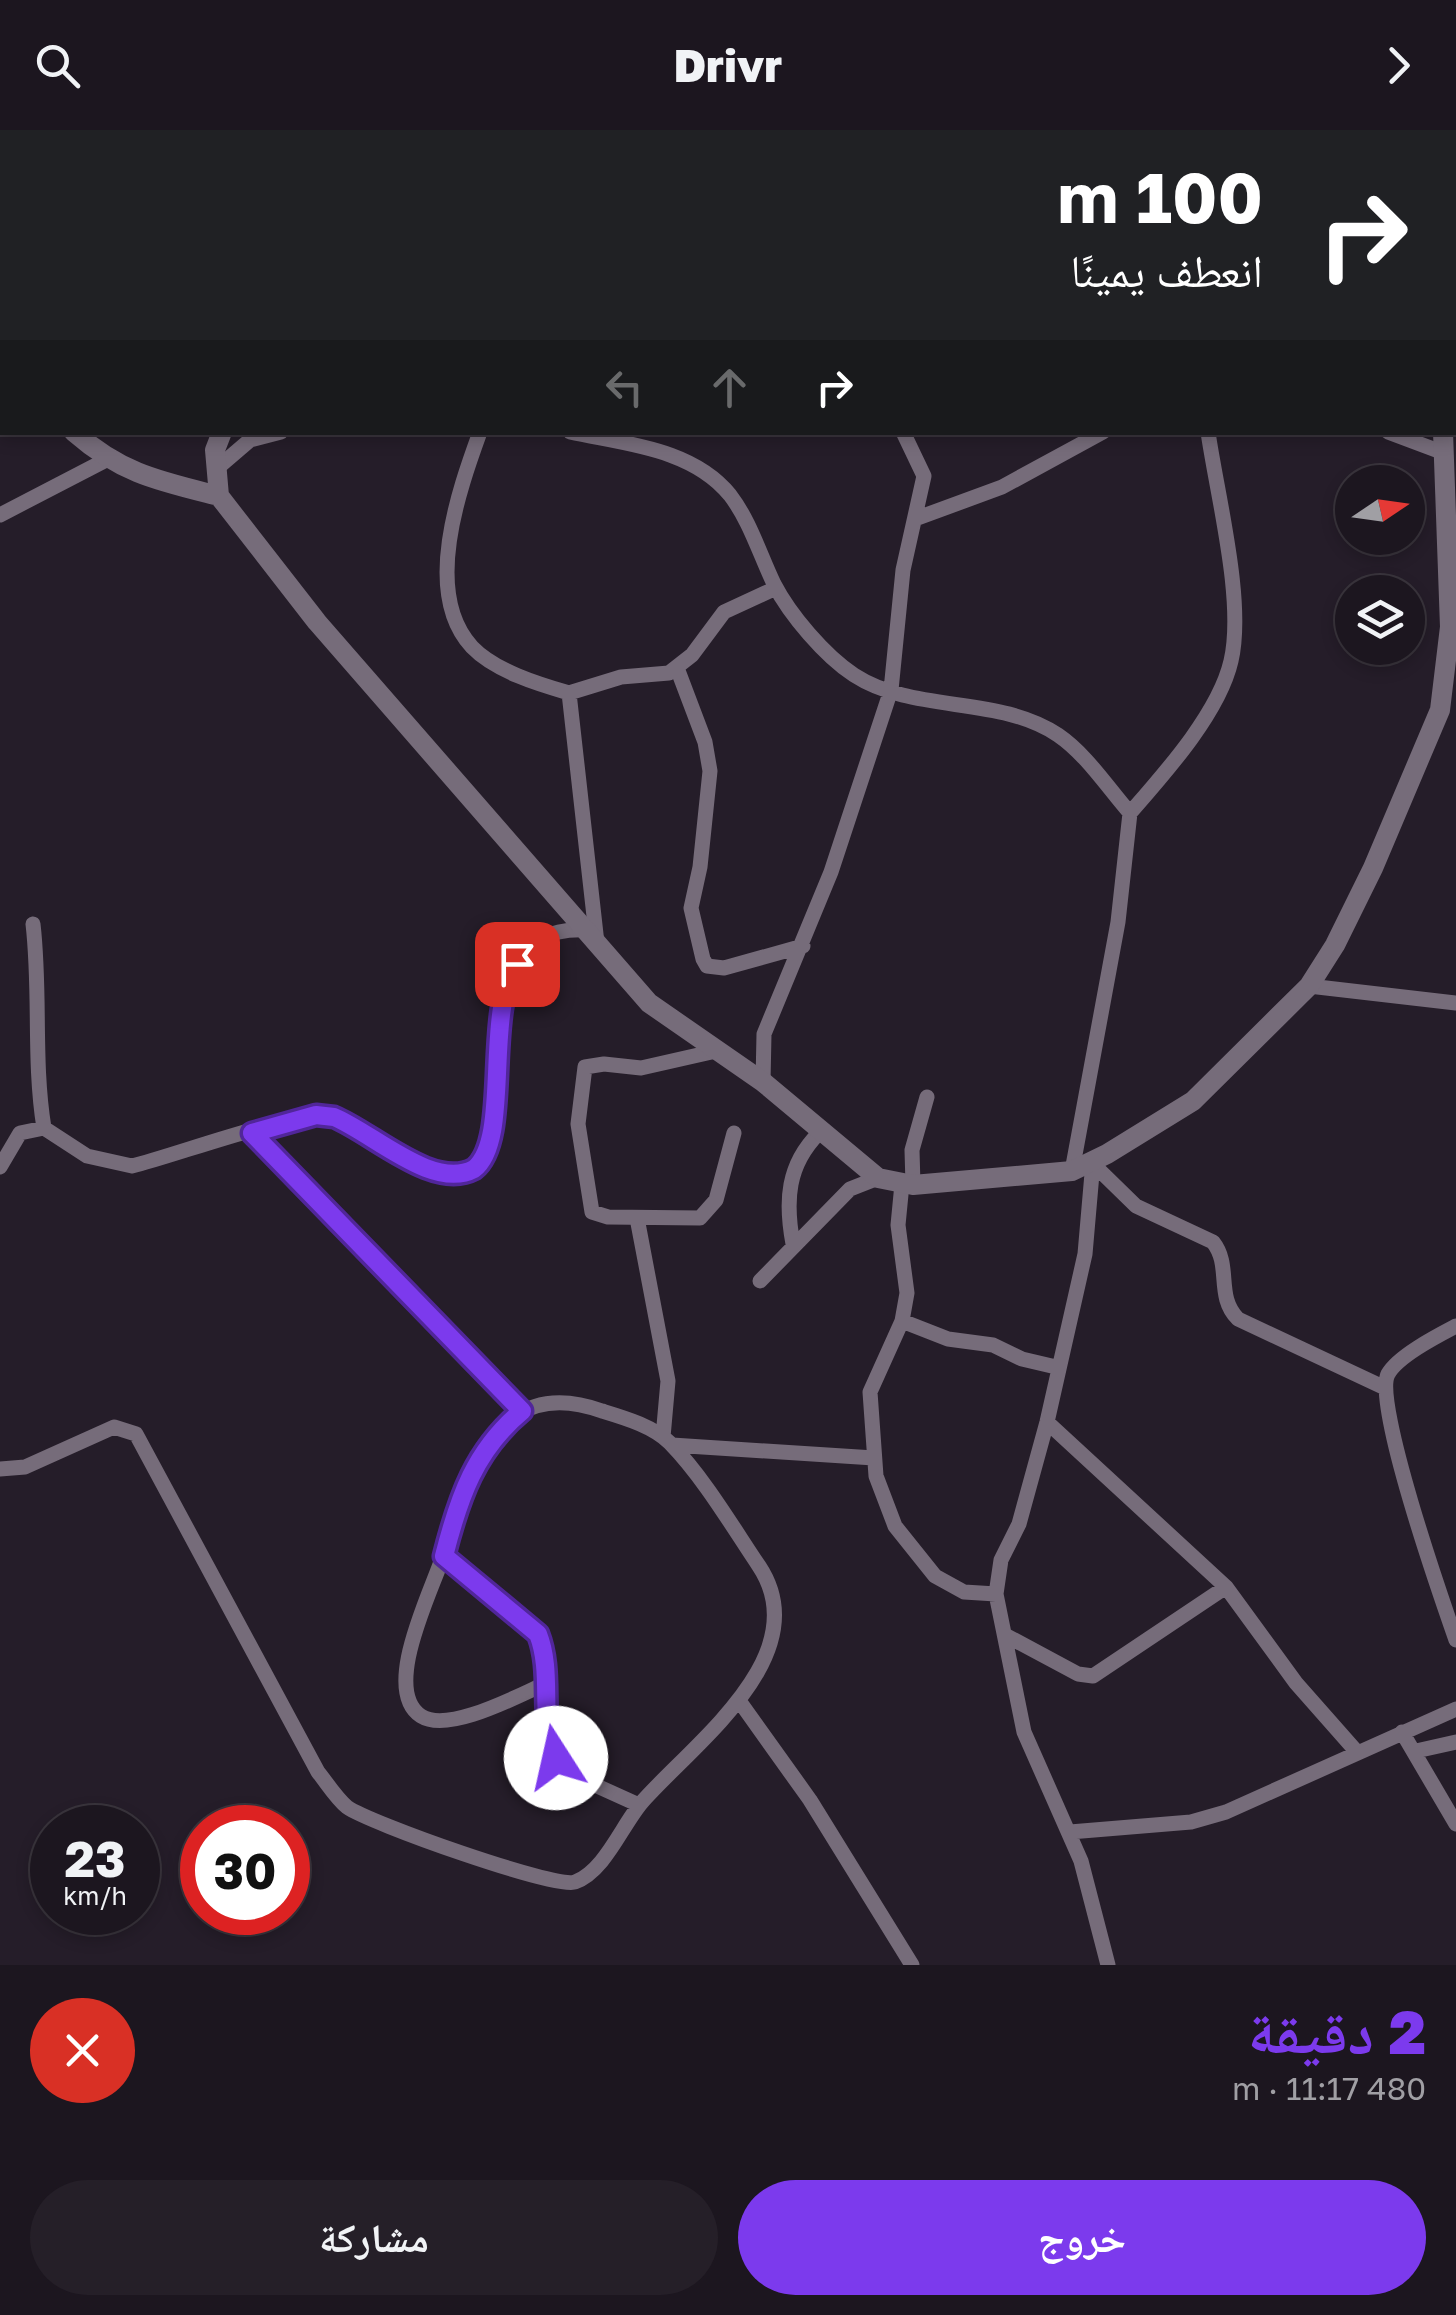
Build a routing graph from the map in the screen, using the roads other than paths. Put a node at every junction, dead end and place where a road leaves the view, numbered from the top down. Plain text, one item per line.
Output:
1 (77, 435) edge
2 (221, 435) edge
3 (269, 435) edge
4 (479, 435) edge
5 (584, 435) edge
6 (904, 435) edge
7 (1097, 435) edge
8 (1208, 435) edge
9 (1403, 435) edge
10 (1444, 443) edge
11 (106, 460) junction
12 (215, 470) junction
13 (219, 496) junction
14 (0, 515) edge
15 (915, 519) junction
16 (776, 588) junction
17 (677, 668) junction
18 (892, 690) junction
19 (569, 693) junction
20 (1130, 813) junction
21 (33, 924) dead end
22 (592, 937) junction
23 (803, 946) junction
24 (1308, 986) junction
25 (1456, 1003) edge
26 (716, 1050) junction
27 (763, 1082) junction
28 (927, 1098) dead end
29 (44, 1128) junction
30 (252, 1133) junction
31 (734, 1133) dead end
32 (819, 1133) junction
33 (1100, 1160) junction
34 (0, 1168) edge
35 (1072, 1171) junction
36 (878, 1178) junction
37 (907, 1185) junction
38 (637, 1218) junction
39 (792, 1244) junction
40 (760, 1281) dead end
41 (902, 1321) junction
42 (1456, 1326) edge
43 (1056, 1367) junction
44 (1384, 1387) junction
45 (522, 1411) junction
46 (1047, 1422) junction
47 (667, 1441) junction
48 (874, 1458) junction
49 (0, 1469) edge
50 (444, 1556) junction
51 (1226, 1587) junction
52 (996, 1594) junction
53 (1007, 1636) junction
54 (1456, 1640) edge
55 (549, 1682) junction
56 (740, 1702) junction
57 (1456, 1709) edge
58 (1402, 1732) junction
59 (1456, 1742) edge
60 (1416, 1750) junction
61 (1356, 1752) junction
62 (640, 1805) junction
63 (1456, 1824) edge
64 (1070, 1832) junction
65 (912, 1965) edge
66 (1108, 1965) edge

1 - 11 street
2 - 12 street
3 - 12 street
4 - 19 street
5 - 16 street
6 - 15 street
7 - 15 street
8 - 20 street
9 - 10 street
10 - 24 street
11 - 13 street
11 - 14 street
12 - 13 street
13 - 22 street
15 - 18 street
16 - 17 street
16 - 18 street
17 - 19 street
17 - 23 street
18 - 20 street
18 - 23 street
19 - 22 street
20 - 35 street
21 - 29 street
22 - 26 street
22 - 30 street
23 - 27 street
24 - 25 street
24 - 33 street
26 - 27 street
26 - 38 street
27 - 32 street
28 - 37 street
29 - 30 street
29 - 34 street
30 - 45 street
31 - 38 street
32 - 36 street
32 - 39 street
33 - 35 street
33 - 43 street
33 - 44 street
35 - 37 street
36 - 37 street
36 - 39 street
37 - 41 street
38 - 47 street
39 - 40 street
41 - 43 street
41 - 48 street
42 - 44 street
43 - 46 street
44 - 54 street
45 - 47 street
45 - 50 street
46 - 51 street
46 - 52 street
47 - 48 street
47 - 56 street
48 - 52 street
49 - 62 street
50 - 55 street
50 - 55 street
51 - 53 street
51 - 61 street
52 - 53 street
53 - 64 street
55 - 62 street
56 - 62 street
56 - 65 street
57 - 58 street
58 - 60 street
58 - 61 street
59 - 60 street
60 - 63 street
61 - 64 street
64 - 66 street

